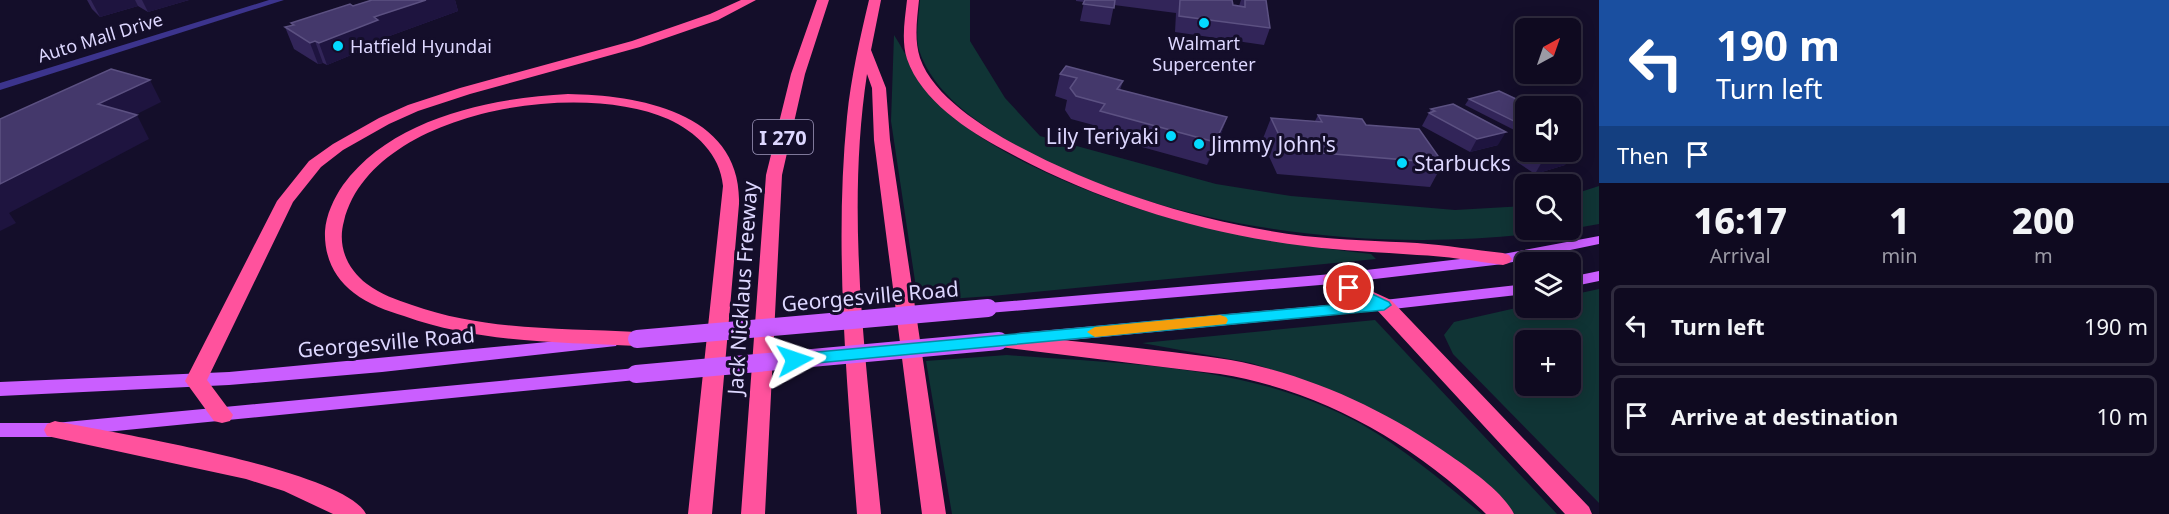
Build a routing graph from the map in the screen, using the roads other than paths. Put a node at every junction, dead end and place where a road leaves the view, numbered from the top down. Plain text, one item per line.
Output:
1 (279, 0) edge
2 (750, 0) edge
3 (823, 0) edge
4 (874, 0) edge
5 (913, 0) edge
6 (864, 49) junction
7 (0, 87) edge
8 (1599, 240) edge
9 (1503, 259) junction
10 (1599, 276) edge
11 (1332, 279) junction
12 (1581, 280) edge
13 (1515, 290) edge
14 (1384, 305) junction
15 (637, 339) junction
16 (999, 341) junction
17 (196, 381) junction
18 (0, 389) edge
19 (222, 415) junction
20 (0, 430) edge
21 (55, 430) junction
22 (354, 514) edge
23 (700, 514) edge
24 (753, 514) edge
25 (868, 514) edge
26 (934, 514) edge
27 (1502, 514) edge
28 (1580, 514) edge

1 - 7 street, Auto Mall Drive
2 - 17 highway
3 - 24 highway, Jack Nicklaus Freeway / I 270
4 - 6 highway
5 - 9 highway
6 - 25 highway
6 - 26 highway
8 - 9 main road, Georgesville Road
9 - 11 main road, Georgesville Road
10 - 12 main road
11 - 14 highway
11 - 15 main road, Georgesville Road, bridge
13 - 14 main road
14 - 16 main road
14 - 28 highway
15 - 17 main road, Georgesville Road
15 - 23 highway
16 - 19 main road, bridge
16 - 27 highway
17 - 18 main road, Georgesville Road
17 - 19 highway
19 - 21 main road
20 - 21 main road
21 - 22 highway

